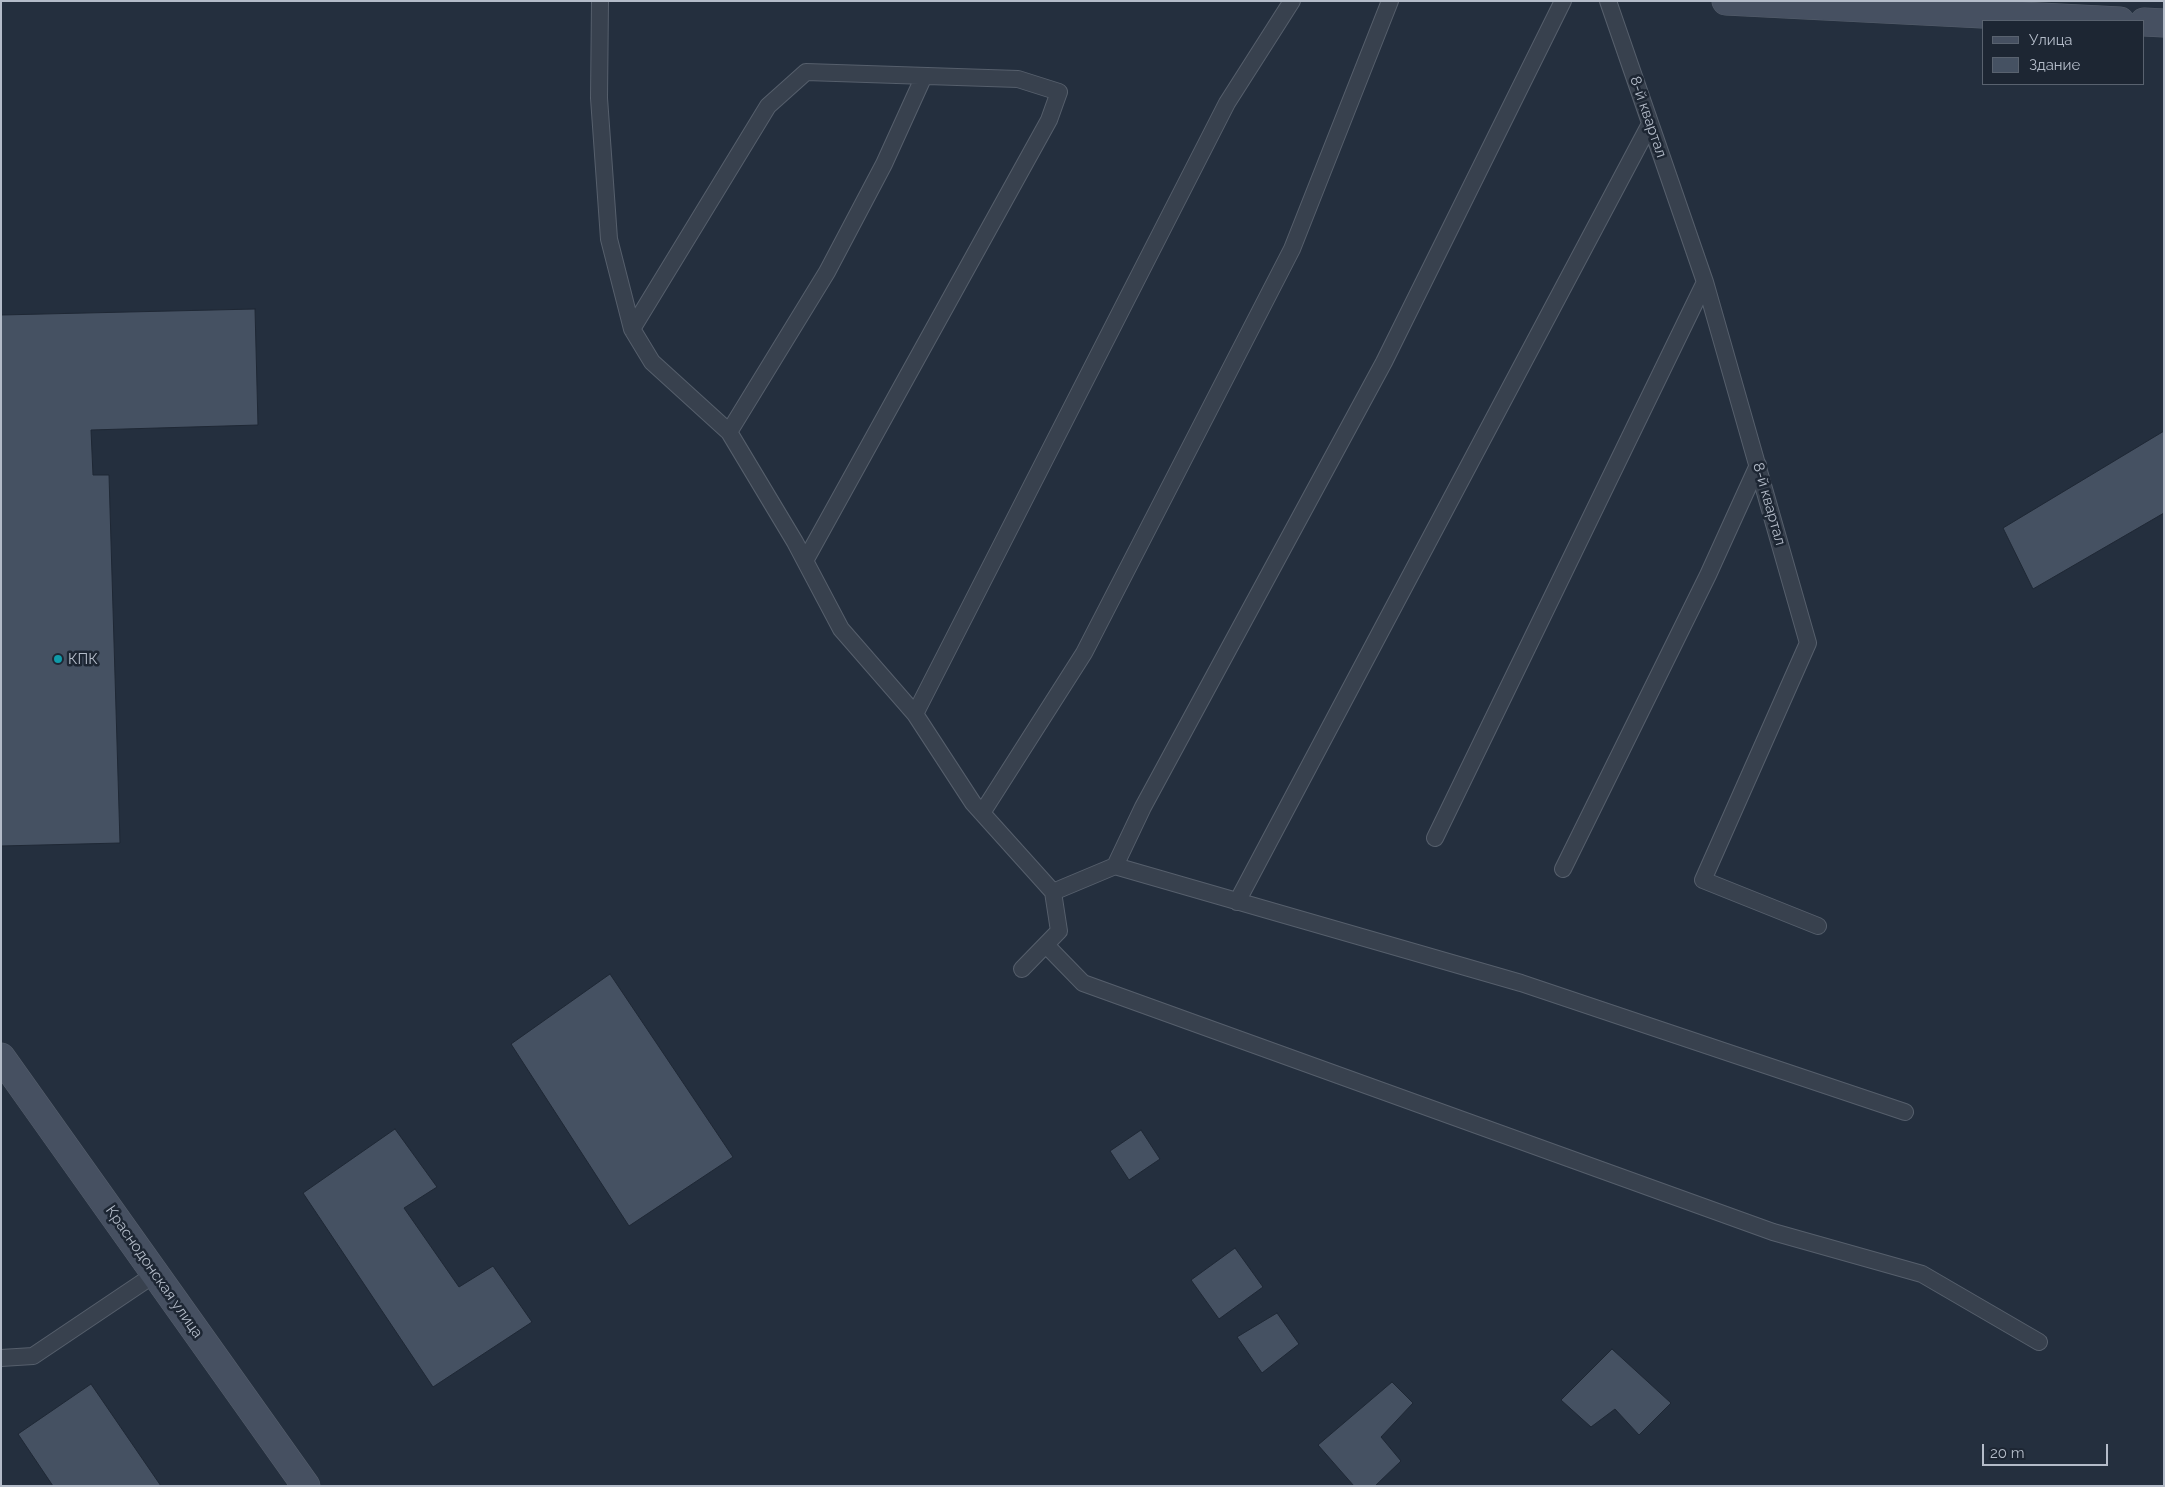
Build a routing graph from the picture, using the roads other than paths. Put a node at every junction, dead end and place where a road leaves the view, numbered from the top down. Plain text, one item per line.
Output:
1 (600, 1) edge
2 (1292, 1) edge
3 (1390, 1) edge
4 (1563, 1) edge
5 (1608, 1) edge
6 (1726, 1) edge
7 (1836, 4) edge
8 (2103, 20) edge
9 (2145, 22) edge
10 (2164, 24) edge
11 (924, 76) junction
12 (1650, 124) junction
13 (1705, 282) junction
14 (632, 329) junction
15 (729, 432) junction
16 (1758, 466) junction
17 (805, 561) junction
18 (915, 714) junction
19 (982, 813) junction
20 (1435, 838) dead end
21 (1115, 866) junction
22 (1562, 869) dead end
23 (1053, 892) junction
24 (1237, 902) junction
25 (1818, 926) dead end
26 (1046, 945) junction
27 (1022, 969) dead end
28 (1, 1057) edge
29 (1905, 1112) dead end
30 (155, 1274) junction
31 (2039, 1342) dead end
32 (1, 1358) edge
33 (306, 1486) edge

1 - 14 lane
2 - 18 lane
3 - 19 lane
4 - 21 lane
5 - 12 lane, 8-й квартал
6 - 7 street
7 - 8 street
9 - 10 street
11 - 14 lane
11 - 15 lane
11 - 17 lane
12 - 13 lane, 8-й квартал
12 - 24 lane
13 - 16 lane, 8-й квартал
13 - 20 lane
14 - 15 lane
15 - 17 lane
16 - 22 lane
16 - 25 lane, 8-й квартал
17 - 18 lane
18 - 19 lane
19 - 23 lane
21 - 23 lane
21 - 24 lane
23 - 26 lane
24 - 29 lane
26 - 27 lane
26 - 31 lane
28 - 30 street, Краснодонская улица
30 - 32 lane
30 - 33 street, Краснодонская улица

